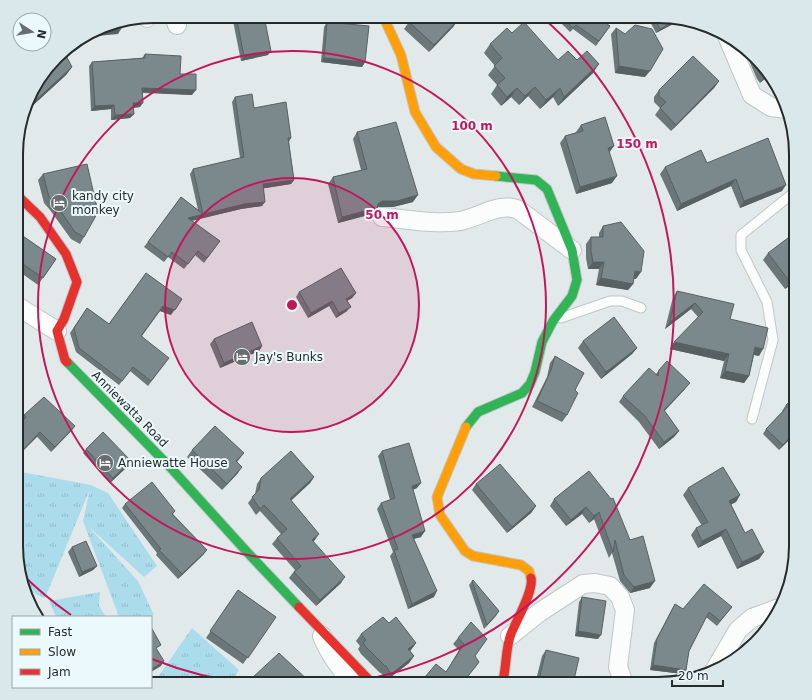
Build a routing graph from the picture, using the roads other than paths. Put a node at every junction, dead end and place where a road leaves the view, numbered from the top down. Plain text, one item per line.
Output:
1 (386, 23) edge
2 (731, 45) edge
3 (780, 108) edge
4 (789, 196) edge
5 (23, 201) edge
6 (382, 217) dead end
7 (572, 250) junction
8 (641, 308) dead end
9 (23, 310) edge
10 (553, 321) junction
11 (57, 331) junction
12 (752, 419) dead end
13 (772, 611) edge
14 (316, 623) junction
15 (510, 636) junction
16 (719, 662) edge
17 (348, 677) edge
18 (367, 677) edge
19 (504, 677) edge
20 (622, 677) edge

1 - 7 street
2 - 3 street
4 - 12 lane
5 - 11 street
6 - 7 street
7 - 10 street
8 - 10 lane
9 - 11 street
10 - 15 street
11 - 14 street, Anniewatta Road
13 - 16 street
14 - 17 street
14 - 18 street, Anniewatta Road
15 - 19 street
15 - 20 street

